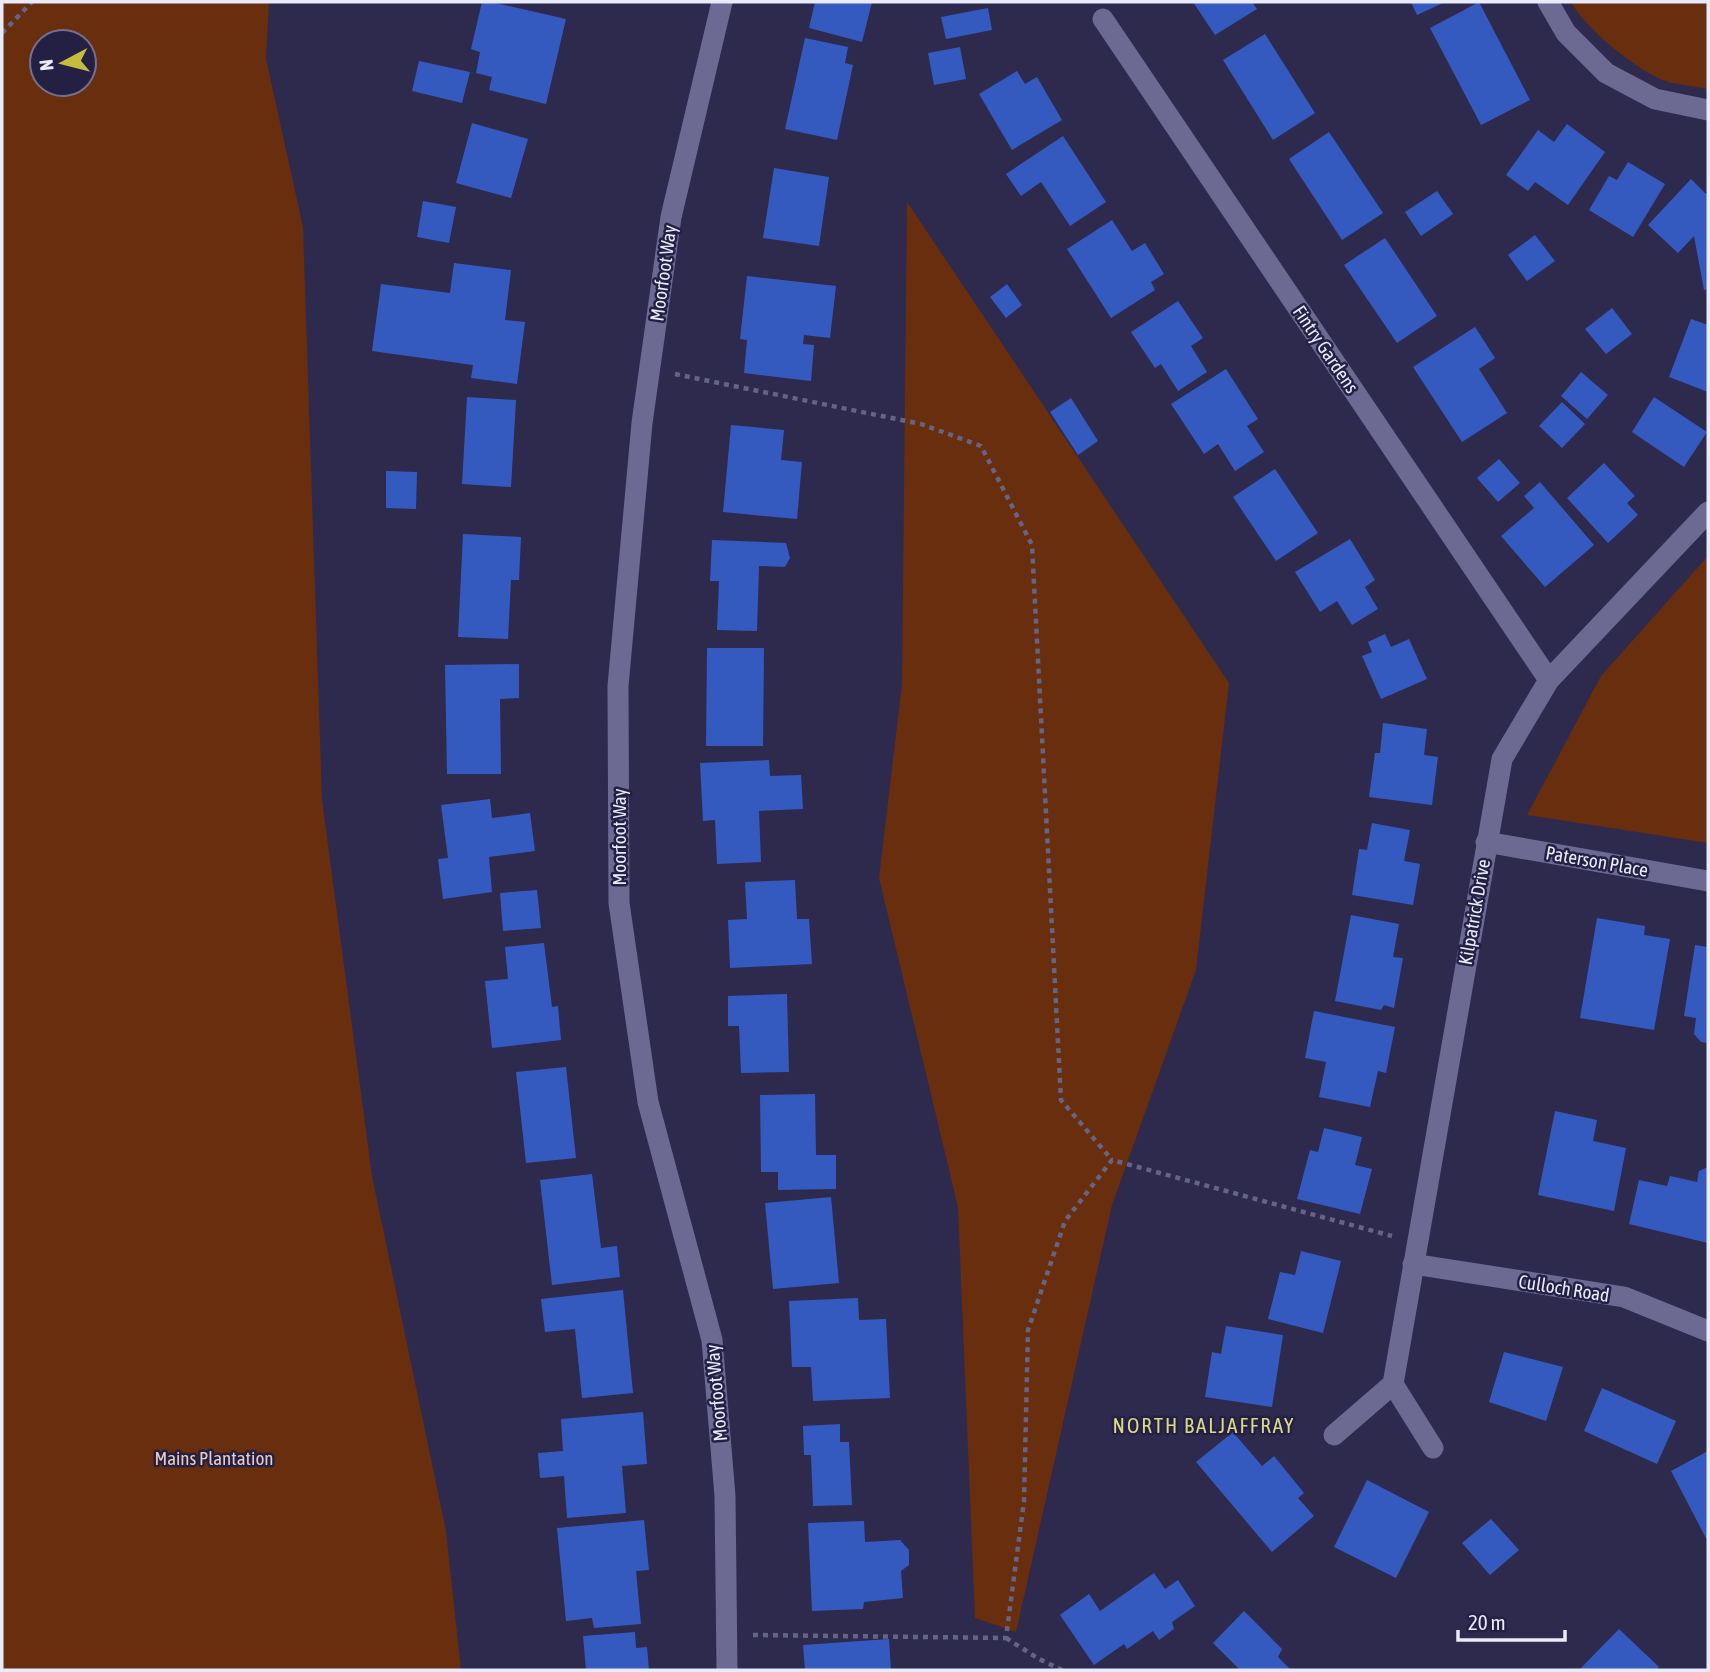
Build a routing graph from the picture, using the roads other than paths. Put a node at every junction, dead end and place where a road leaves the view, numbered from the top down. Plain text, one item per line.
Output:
1 (722, 2) edge
2 (1548, 2) edge
3 (1103, 19) dead end
4 (1708, 110) edge
5 (1708, 512) edge
6 (1549, 680) junction
7 (1486, 842) junction
8 (1708, 881) edge
9 (1413, 1264) junction
10 (1708, 1331) edge
11 (1393, 1384) junction
12 (1334, 1434) dead end
13 (1433, 1448) dead end
14 (727, 1670) edge

1 - 14 street, Moorfoot Way
2 - 4 street
3 - 6 street, Fintry Gardens
5 - 6 street, Kilpatrick Drive
6 - 7 street, Kilpatrick Drive
7 - 8 street, Paterson Place
7 - 9 street, Kilpatrick Drive
9 - 10 street, Culloch Road
9 - 11 street, Kilpatrick Drive
11 - 12 street
11 - 13 street

